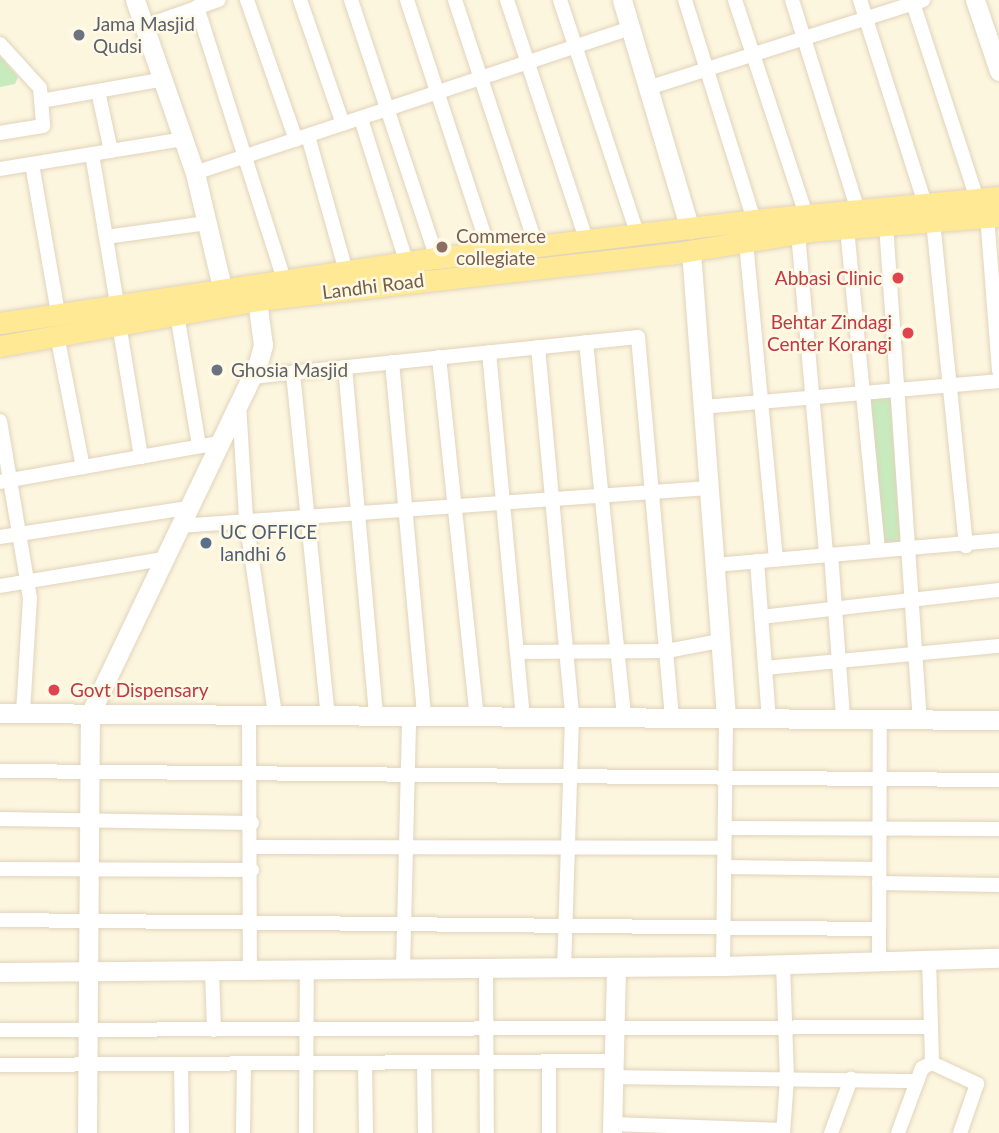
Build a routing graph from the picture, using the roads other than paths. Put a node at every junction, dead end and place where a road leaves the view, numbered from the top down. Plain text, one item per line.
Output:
1 (135, 0) edge
2 (219, 0) edge
3 (247, 0) edge
4 (300, 0) edge
5 (351, 0) edge
6 (407, 0) edge
7 (455, 0) edge
8 (507, 0) edge
9 (560, 0) edge
10 (622, 0) edge
11 (685, 0) edge
12 (735, 0) edge
13 (792, 0) edge
14 (860, 0) edge
15 (975, 0) edge
16 (916, 1) edge
17 (197, 7) junction
18 (866, 18) junction
19 (145, 26) junction
20 (630, 28) junction
21 (804, 38) junction
22 (0, 44) edge
23 (575, 46) junction
24 (753, 54) junction
25 (527, 62) junction
26 (708, 69) junction
27 (999, 71) edge
28 (481, 78) junction
29 (164, 79) junction
30 (648, 88) junction
31 (98, 91) junction
32 (437, 93) junction
33 (41, 101) junction
34 (388, 110) junction
35 (360, 119) junction
36 (343, 124) junction
37 (0, 133) edge
38 (302, 138) junction
39 (184, 139) junction
40 (111, 151) junction
41 (92, 154) junction
42 (248, 156) junction
43 (32, 164) junction
44 (0, 169) edge
45 (195, 173) junction
46 (999, 197) edge
47 (987, 210) edge
48 (929, 212) junction
49 (853, 219) junction
50 (754, 220) junction
51 (207, 223) junction
52 (802, 224) junction
53 (886, 224) junction
54 (696, 228) junction
55 (667, 232) junction
56 (638, 236) junction
57 (106, 237) junction
58 (587, 242) junction
59 (746, 242) junction
60 (537, 248) junction
61 (690, 251) junction
62 (490, 253) junction
63 (438, 258) junction
64 (407, 264) junction
65 (346, 271) junction
66 (284, 279) junction
67 (222, 287) junction
68 (257, 300) junction
69 (58, 313) junction
70 (118, 314) junction
71 (177, 314) junction
72 (0, 323) edge
73 (57, 335) junction
74 (586, 342) junction
75 (0, 345) edge
76 (538, 347) junction
77 (489, 352) junction
78 (439, 357) junction
79 (392, 362) junction
80 (345, 367) junction
81 (999, 371) edge
82 (293, 373) junction
83 (251, 377) junction
84 (999, 381) edge
85 (951, 385) junction
86 (896, 390) junction
87 (861, 395) junction
88 (813, 397) junction
89 (762, 401) junction
90 (239, 402) junction
91 (703, 407) junction
92 (0, 421) edge
93 (219, 443) junction
94 (199, 446) junction
95 (141, 457) junction
96 (83, 467) junction
97 (5, 481) edge
98 (709, 488) junction
99 (652, 492) junction
100 (603, 496) junction
101 (554, 499) junction
102 (503, 501) junction
103 (453, 506) junction
104 (188, 508) junction
105 (405, 509) junction
106 (356, 513) junction
107 (308, 515) junction
108 (246, 520) junction
109 (179, 526) junction
110 (19, 533) junction
111 (0, 537) edge
112 (999, 540) edge
113 (966, 546) junction
114 (907, 547) junction
115 (878, 550) junction
116 (828, 555) junction
117 (163, 559) junction
118 (776, 560) junction
119 (757, 561) junction
120 (715, 565) junction
121 (28, 581) junction
122 (0, 586) edge
123 (999, 590) edge
124 (913, 600) junction
125 (835, 608) junction
126 (761, 617) junction
127 (720, 641) junction
128 (999, 646) edge
129 (617, 651) junction
130 (667, 651) junction
131 (517, 652) junction
132 (568, 654) junction
133 (916, 654) junction
134 (839, 660) junction
135 (765, 668) junction
136 (0, 713) edge
137 (23, 714) junction
138 (90, 714) junction
139 (249, 715) junction
140 (275, 715) junction
141 (328, 716) junction
142 (376, 716) junction
143 (417, 716) junction
144 (477, 717) junction
145 (523, 717) junction
146 (572, 717) junction
147 (624, 718) junction
148 (672, 718) junction
149 (726, 718) junction
150 (769, 719) junction
151 (844, 719) junction
152 (880, 719) junction
153 (920, 720) junction
154 (999, 720) edge
155 (0, 771) edge
156 (90, 772) junction
157 (252, 772) junction
158 (410, 775) junction
159 (569, 776) junction
160 (724, 777) junction
161 (879, 780) junction
162 (999, 780) edge
163 (0, 819) edge
164 (89, 820) junction
165 (252, 823) junction
166 (724, 828) junction
167 (999, 829) edge
168 (879, 830) junction
169 (252, 847) junction
170 (566, 847) junction
171 (407, 848) junction
172 (724, 848) junction
173 (724, 867) junction
174 (0, 869) edge
175 (252, 870) junction
176 (90, 871) junction
177 (879, 876) junction
178 (999, 885) edge
179 (0, 920) edge
180 (251, 920) junction
181 (89, 922) junction
182 (407, 924) junction
183 (724, 926) junction
184 (563, 927) junction
185 (879, 929) junction
186 (999, 958) edge
187 (929, 959) junction
188 (879, 961) junction
189 (783, 964) junction
190 (723, 966) junction
191 (564, 967) junction
192 (615, 967) junction
193 (486, 968) junction
194 (307, 969) junction
195 (403, 969) junction
196 (212, 970) junction
197 (250, 970) junction
198 (88, 971) junction
199 (0, 972) edge
200 (487, 1026) junction
201 (615, 1027) junction
202 (785, 1027) junction
203 (931, 1027) junction
204 (307, 1029) junction
205 (0, 1030) edge
206 (214, 1030) junction
207 (88, 1031) junction
208 (549, 1062) junction
209 (424, 1063) junction
210 (485, 1063) junction
211 (932, 1063) junction
212 (87, 1064) junction
213 (181, 1064) junction
214 (365, 1064) junction
215 (0, 1065) edge
216 (243, 1065) junction
217 (306, 1065) junction
218 (613, 1069) junction
219 (788, 1079) junction
220 (851, 1079) junction
221 (917, 1081) junction
222 (612, 1128) edge
223 (783, 1132) edge
224 (86, 1133) edge
225 (182, 1133) edge
226 (243, 1133) edge
227 (306, 1133) edge
228 (366, 1133) edge
229 (425, 1133) edge
230 (487, 1133) edge
231 (550, 1133) edge
232 (831, 1133) edge
233 (898, 1133) edge
234 (960, 1133) edge

1 - 19 street
2 - 17 street
3 - 38 street
4 - 36 street
5 - 34 street
6 - 32 street
7 - 28 street
8 - 25 street
9 - 23 street
10 - 20 street
11 - 26 street
12 - 24 street
13 - 21 street
14 - 18 street
15 - 27 street
16 - 18 street
16 - 47 street
17 - 19 street
17 - 42 street
18 - 21 street
18 - 48 street
19 - 29 street
20 - 23 street
20 - 30 street
21 - 24 street
21 - 49 street
22 - 33 street
23 - 25 street
23 - 56 street
24 - 26 street
24 - 52 street
25 - 28 street
25 - 58 street
26 - 30 street
26 - 50 street
28 - 32 street
28 - 60 street
29 - 31 street
29 - 39 street
30 - 54 street
31 - 33 street
31 - 40 street
32 - 34 street
32 - 62 street
33 - 37 street
34 - 35 street
34 - 63 street
35 - 36 street
35 - 64 street
36 - 38 street
38 - 42 street
38 - 65 street
39 - 40 street
39 - 45 street
40 - 41 street
41 - 43 street
41 - 57 street
42 - 45 street
42 - 66 street
43 - 44 street
43 - 69 street
45 - 51 street
46 - 47 main road, Landhi Road
47 - 48 main road, Landhi Road
47 - 81 street
48 - 49 main road, Landhi Road
48 - 53 main road, Landhi Road
48 - 85 street
49 - 52 main road, Landhi Road
49 - 53 main road, Landhi Road
49 - 87 street
50 - 52 main road, Landhi Road
50 - 54 main road, Landhi Road
51 - 57 street
51 - 67 street
52 - 59 main road, Landhi Road
52 - 88 street
53 - 86 street
54 - 55 main road, Landhi Road
54 - 61 main road
55 - 56 main road, Landhi Road
55 - 61 main road
56 - 58 main road, Landhi Road
57 - 70 street
58 - 60 main road, Landhi Road
59 - 61 main road, Landhi Road
59 - 89 street
60 - 62 main road, Landhi Road
61 - 68 main road, Landhi Road
61 - 91 street
62 - 63 main road, Landhi Road
63 - 64 main road, Landhi Road
64 - 65 main road, Landhi Road
65 - 66 main road, Landhi Road
66 - 67 main road, Landhi Road
67 - 70 main road, Landhi Road
68 - 71 main road, Landhi Road
68 - 83 street
69 - 70 main road, Landhi Road
69 - 72 main road, Landhi Road
70 - 71 main road, Landhi Road
70 - 73 main road, Landhi Road
70 - 95 street
71 - 94 street
73 - 75 main road, Landhi Road
73 - 96 street
74 - 76 street
74 - 99 street
74 - 100 street
76 - 77 street
76 - 101 street
77 - 78 street
77 - 102 street
78 - 79 street
78 - 103 street
79 - 80 street
79 - 105 street
80 - 82 street
80 - 106 street
82 - 83 street
82 - 107 street
83 - 90 street
84 - 85 street
85 - 86 street
85 - 113 street
86 - 87 street
86 - 114 street
87 - 88 street
87 - 115 street
88 - 89 street
88 - 116 street
89 - 91 street
89 - 118 street
90 - 93 street
90 - 108 street
91 - 98 street
92 - 97 street
93 - 94 street
93 - 104 street
94 - 95 street
95 - 96 street
96 - 97 street
97 - 110 street
98 - 99 street
98 - 120 street
99 - 100 street
99 - 130 street
100 - 101 street
100 - 129 street
101 - 102 street
101 - 132 street
102 - 103 street
102 - 131 street
103 - 105 street
103 - 144 street
104 - 109 street
104 - 110 street
105 - 106 street
105 - 143 street
106 - 107 street
106 - 142 street
107 - 108 street
107 - 141 street
108 - 109 street
108 - 140 street
109 - 117 street
110 - 111 street
110 - 121 street
112 - 113 street
113 - 114 street
114 - 115 street
114 - 124 street
115 - 116 street
116 - 118 street
116 - 125 street
117 - 121 street
117 - 138 street
118 - 119 street
119 - 120 street
119 - 126 street
120 - 127 street
121 - 122 street
121 - 137 street
123 - 124 street
124 - 125 street
124 - 133 street
125 - 126 street
125 - 134 street
126 - 135 street
127 - 130 street
127 - 149 street
128 - 133 street
129 - 130 street
129 - 132 street
129 - 147 street
130 - 148 street
131 - 132 street
131 - 145 street
132 - 146 street
133 - 134 street
133 - 153 street
134 - 135 street
134 - 151 street
135 - 150 street
136 - 137 street
137 - 138 street
138 - 139 street
138 - 156 street
139 - 140 street
139 - 157 street
140 - 141 street
141 - 142 street
142 - 143 street
143 - 144 street
143 - 158 street
144 - 145 street
145 - 146 street
146 - 147 street
146 - 159 street
147 - 148 street
148 - 149 street
149 - 150 street
149 - 160 street
150 - 151 street
151 - 152 street
152 - 153 street
152 - 161 street
153 - 154 street
155 - 156 street
156 - 157 street
156 - 164 street
157 - 158 street
157 - 165 street
158 - 159 street
158 - 171 street
159 - 160 street
159 - 170 street
160 - 161 street
160 - 166 street
161 - 162 street
161 - 168 street
163 - 164 street
164 - 165 street
164 - 176 street
165 - 169 street
166 - 168 street
166 - 172 street
167 - 168 street
168 - 177 street
169 - 171 street
169 - 175 street
170 - 171 street
170 - 172 street
170 - 184 street
171 - 182 street
172 - 173 street
173 - 177 street
173 - 183 street
174 - 176 street
175 - 176 street
175 - 180 street
176 - 181 street
177 - 178 street
177 - 185 street
179 - 181 street
180 - 181 street
180 - 182 street
180 - 197 street
181 - 198 street
182 - 184 street
182 - 195 street
183 - 184 street
183 - 185 street
183 - 190 street
184 - 191 street
185 - 188 street
186 - 187 street
187 - 188 street
187 - 203 street
188 - 189 street
189 - 190 street
189 - 202 street
190 - 192 street
191 - 192 street
191 - 193 street
192 - 201 street
193 - 195 street
193 - 200 street
194 - 195 street
194 - 197 street
194 - 204 street
196 - 197 street
196 - 198 street
196 - 206 street
198 - 199 street
198 - 207 street
200 - 201 street
200 - 204 street
200 - 210 street
201 - 202 street
201 - 218 street
202 - 203 street
202 - 219 street
203 - 211 street
204 - 206 street
204 - 217 street
205 - 207 street
206 - 207 street
207 - 212 street
208 - 210 street
208 - 218 street
208 - 231 street
209 - 210 street
209 - 214 street
209 - 229 street
210 - 230 street
211 - 221 street
211 - 234 street
212 - 213 street
212 - 215 street
212 - 224 street
213 - 216 street
213 - 225 street
214 - 217 street
214 - 228 street
216 - 217 street
216 - 226 street
217 - 227 street
218 - 219 street
218 - 222 street
219 - 220 street
219 - 223 street
220 - 221 street
220 - 232 street
221 - 233 street
222 - 223 street

